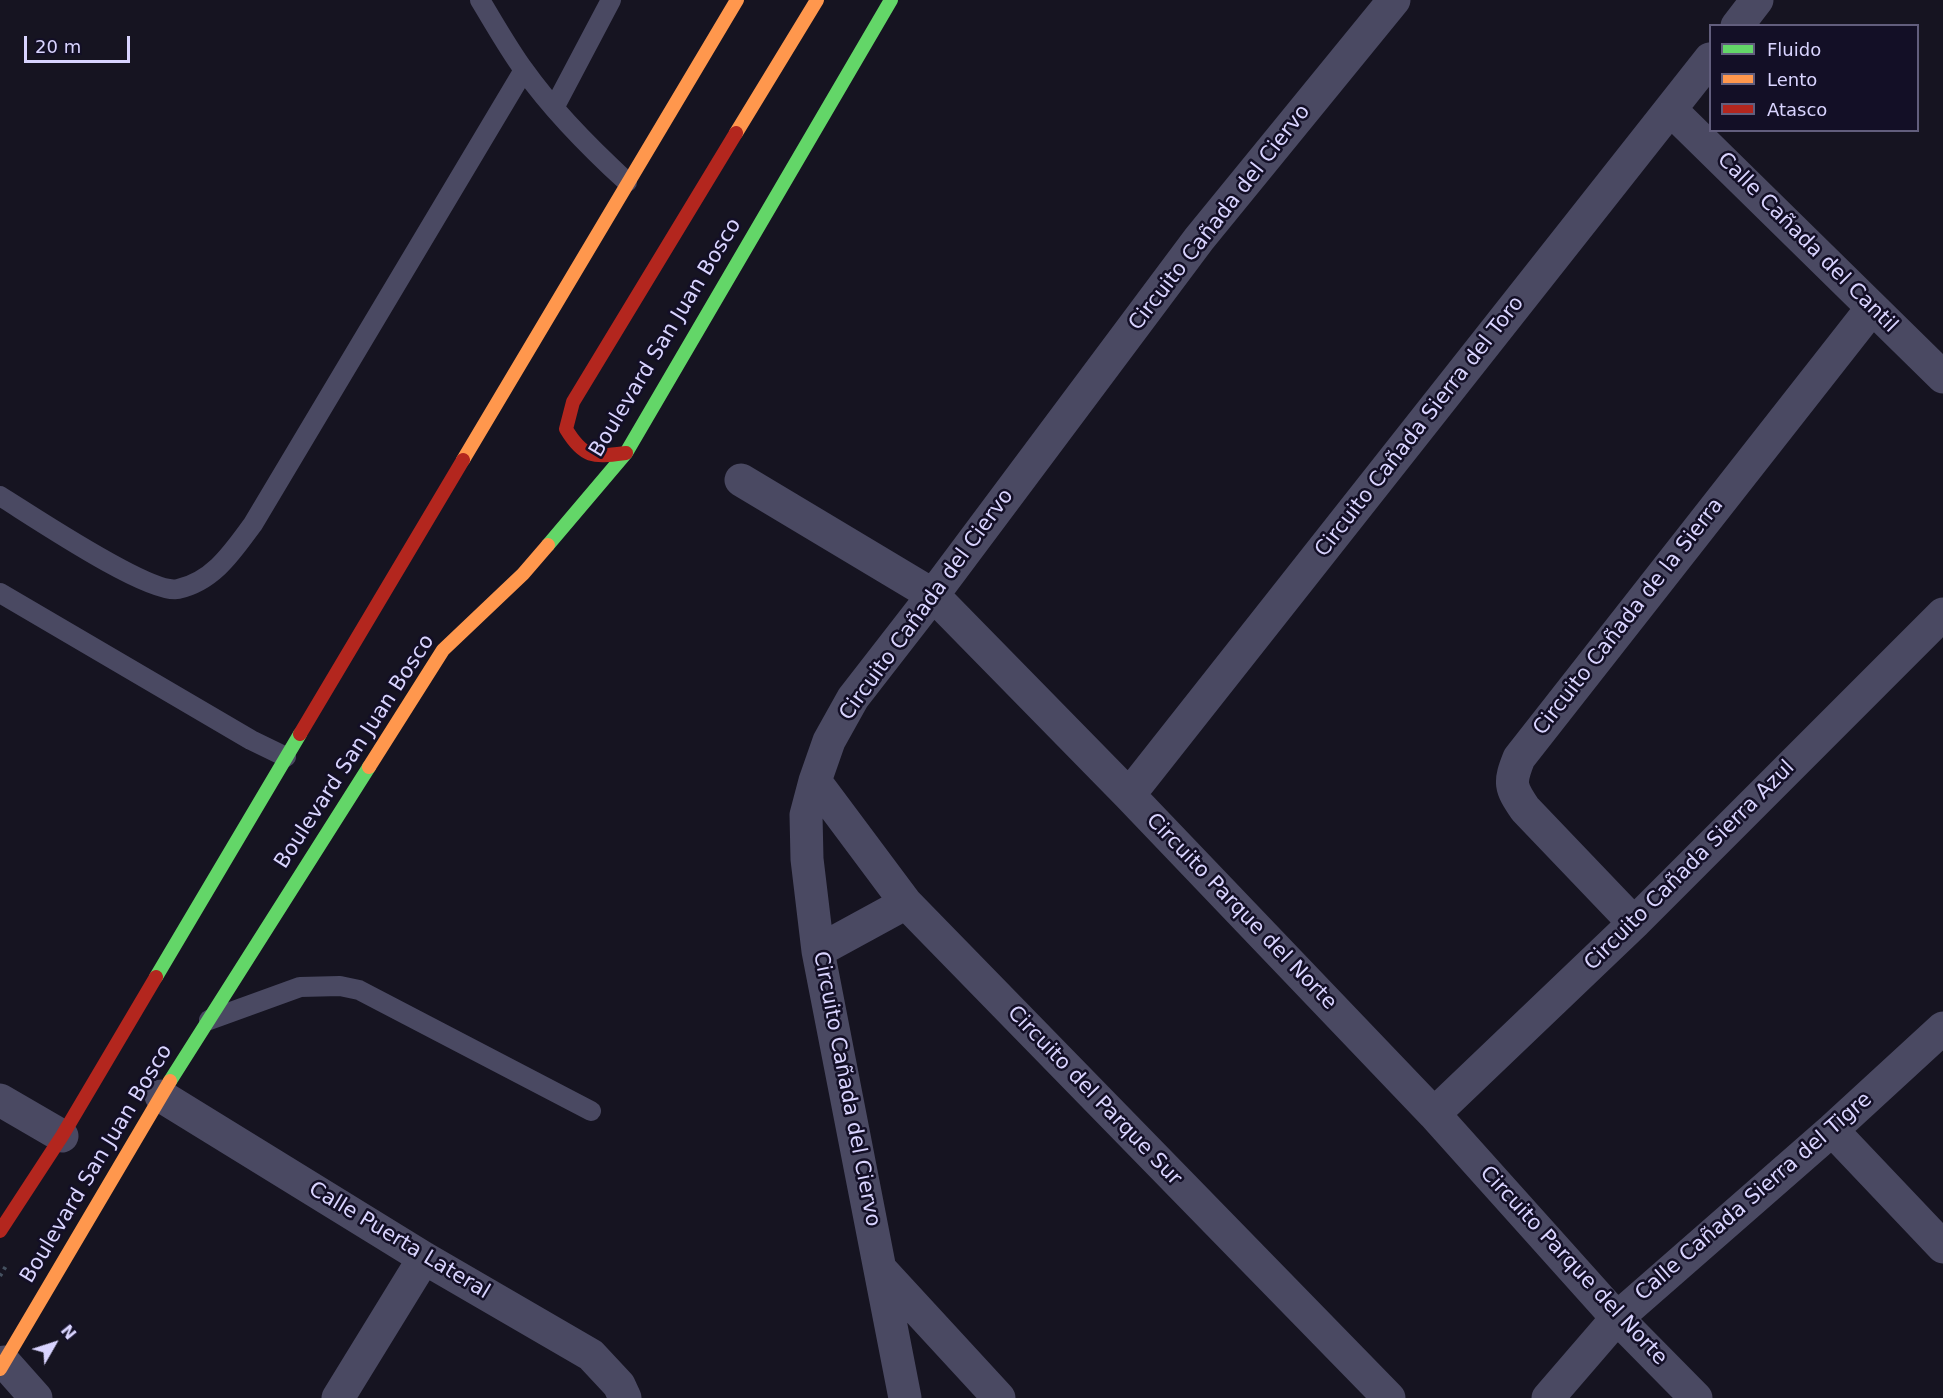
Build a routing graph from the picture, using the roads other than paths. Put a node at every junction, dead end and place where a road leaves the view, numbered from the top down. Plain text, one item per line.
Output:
1 (480, 0) edge
2 (737, 0) edge
3 (817, 0) edge
4 (891, 0) edge
5 (1394, 0) edge
6 (1757, 0) edge
7 (609, 1) edge
8 (1739, 24) edge
9 (1709, 60) edge
10 (524, 70) junction
11 (554, 108) junction
12 (1671, 110) junction
13 (627, 182) junction
14 (1872, 308) junction
15 (1943, 377) edge
16 (626, 453) junction
17 (741, 480) dead end
18 (0, 496) edge
19 (0, 593) edge
20 (933, 595) junction
21 (1943, 614) edge
22 (286, 757) junction
23 (815, 781) junction
24 (1129, 795) junction
25 (906, 903) junction
26 (1634, 923) junction
27 (818, 951) junction
28 (209, 1020) junction
29 (1943, 1028) edge
30 (161, 1096) junction
31 (0, 1100) edge
32 (591, 1111) dead end
33 (1434, 1114) junction
34 (1832, 1130) junction
35 (62, 1136) junction
36 (0, 1231) edge
37 (1943, 1247) edge
38 (424, 1258) junction
39 (882, 1271) junction
40 (1617, 1318) junction
41 (2, 1365) edge
42 (36, 1398) edge
43 (339, 1398) edge
44 (625, 1398) edge
45 (905, 1398) edge
46 (999, 1398) edge
47 (1389, 1398) edge
48 (1548, 1398) edge
49 (1696, 1398) edge

1 - 10 lane
2 - 13 main road
3 - 16 main road
4 - 16 main road, Boulevard San Juan Bosco
5 - 20 street, Circuito Cañada del Ciervo
6 - 8 street
7 - 11 lane
9 - 12 street, Circuito Cañada Sierra del Toro
10 - 11 lane
10 - 18 lane
11 - 13 lane
12 - 14 street, Calle Cañada del Cantil
12 - 24 street, Circuito Cañada Sierra del Toro
13 - 22 main road
14 - 15 street, Calle Cañada del Cantil
14 - 26 street, Circuito Cañada de la Sierra
16 - 28 main road, Boulevard San Juan Bosco
17 - 20 street, Circuito Parque del Norte
19 - 22 lane
20 - 23 street, Circuito Cañada del Ciervo
20 - 24 street, Circuito Parque del Norte
21 - 26 street, Circuito Cañada Sierra Azul
22 - 35 main road
23 - 25 street, Circuito del Parque Sur
23 - 27 street, Circuito Cañada del Ciervo
24 - 33 street, Circuito Parque del Norte
25 - 27 street
25 - 47 street, Circuito del Parque Sur
26 - 33 street, Circuito Cañada Sierra Azul
27 - 39 street, Circuito Cañada del Ciervo
28 - 30 main road, Boulevard San Juan Bosco
28 - 32 lane
29 - 34 street, Calle Cañada Sierra del Tigre
30 - 38 street, Calle Puerta Lateral
30 - 41 main road, Boulevard San Juan Bosco
31 - 35 street
33 - 40 street, Circuito Parque del Norte
34 - 37 street
34 - 40 street, Calle Cañada Sierra del Tigre
35 - 36 main road
38 - 43 street
38 - 44 street, Calle Puerta Lateral
39 - 45 street, Circuito Cañada del Ciervo
39 - 46 street
40 - 48 street, Calle Cañada Sierra del Tigre
40 - 49 street, Circuito Parque del Norte
41 - 42 street

